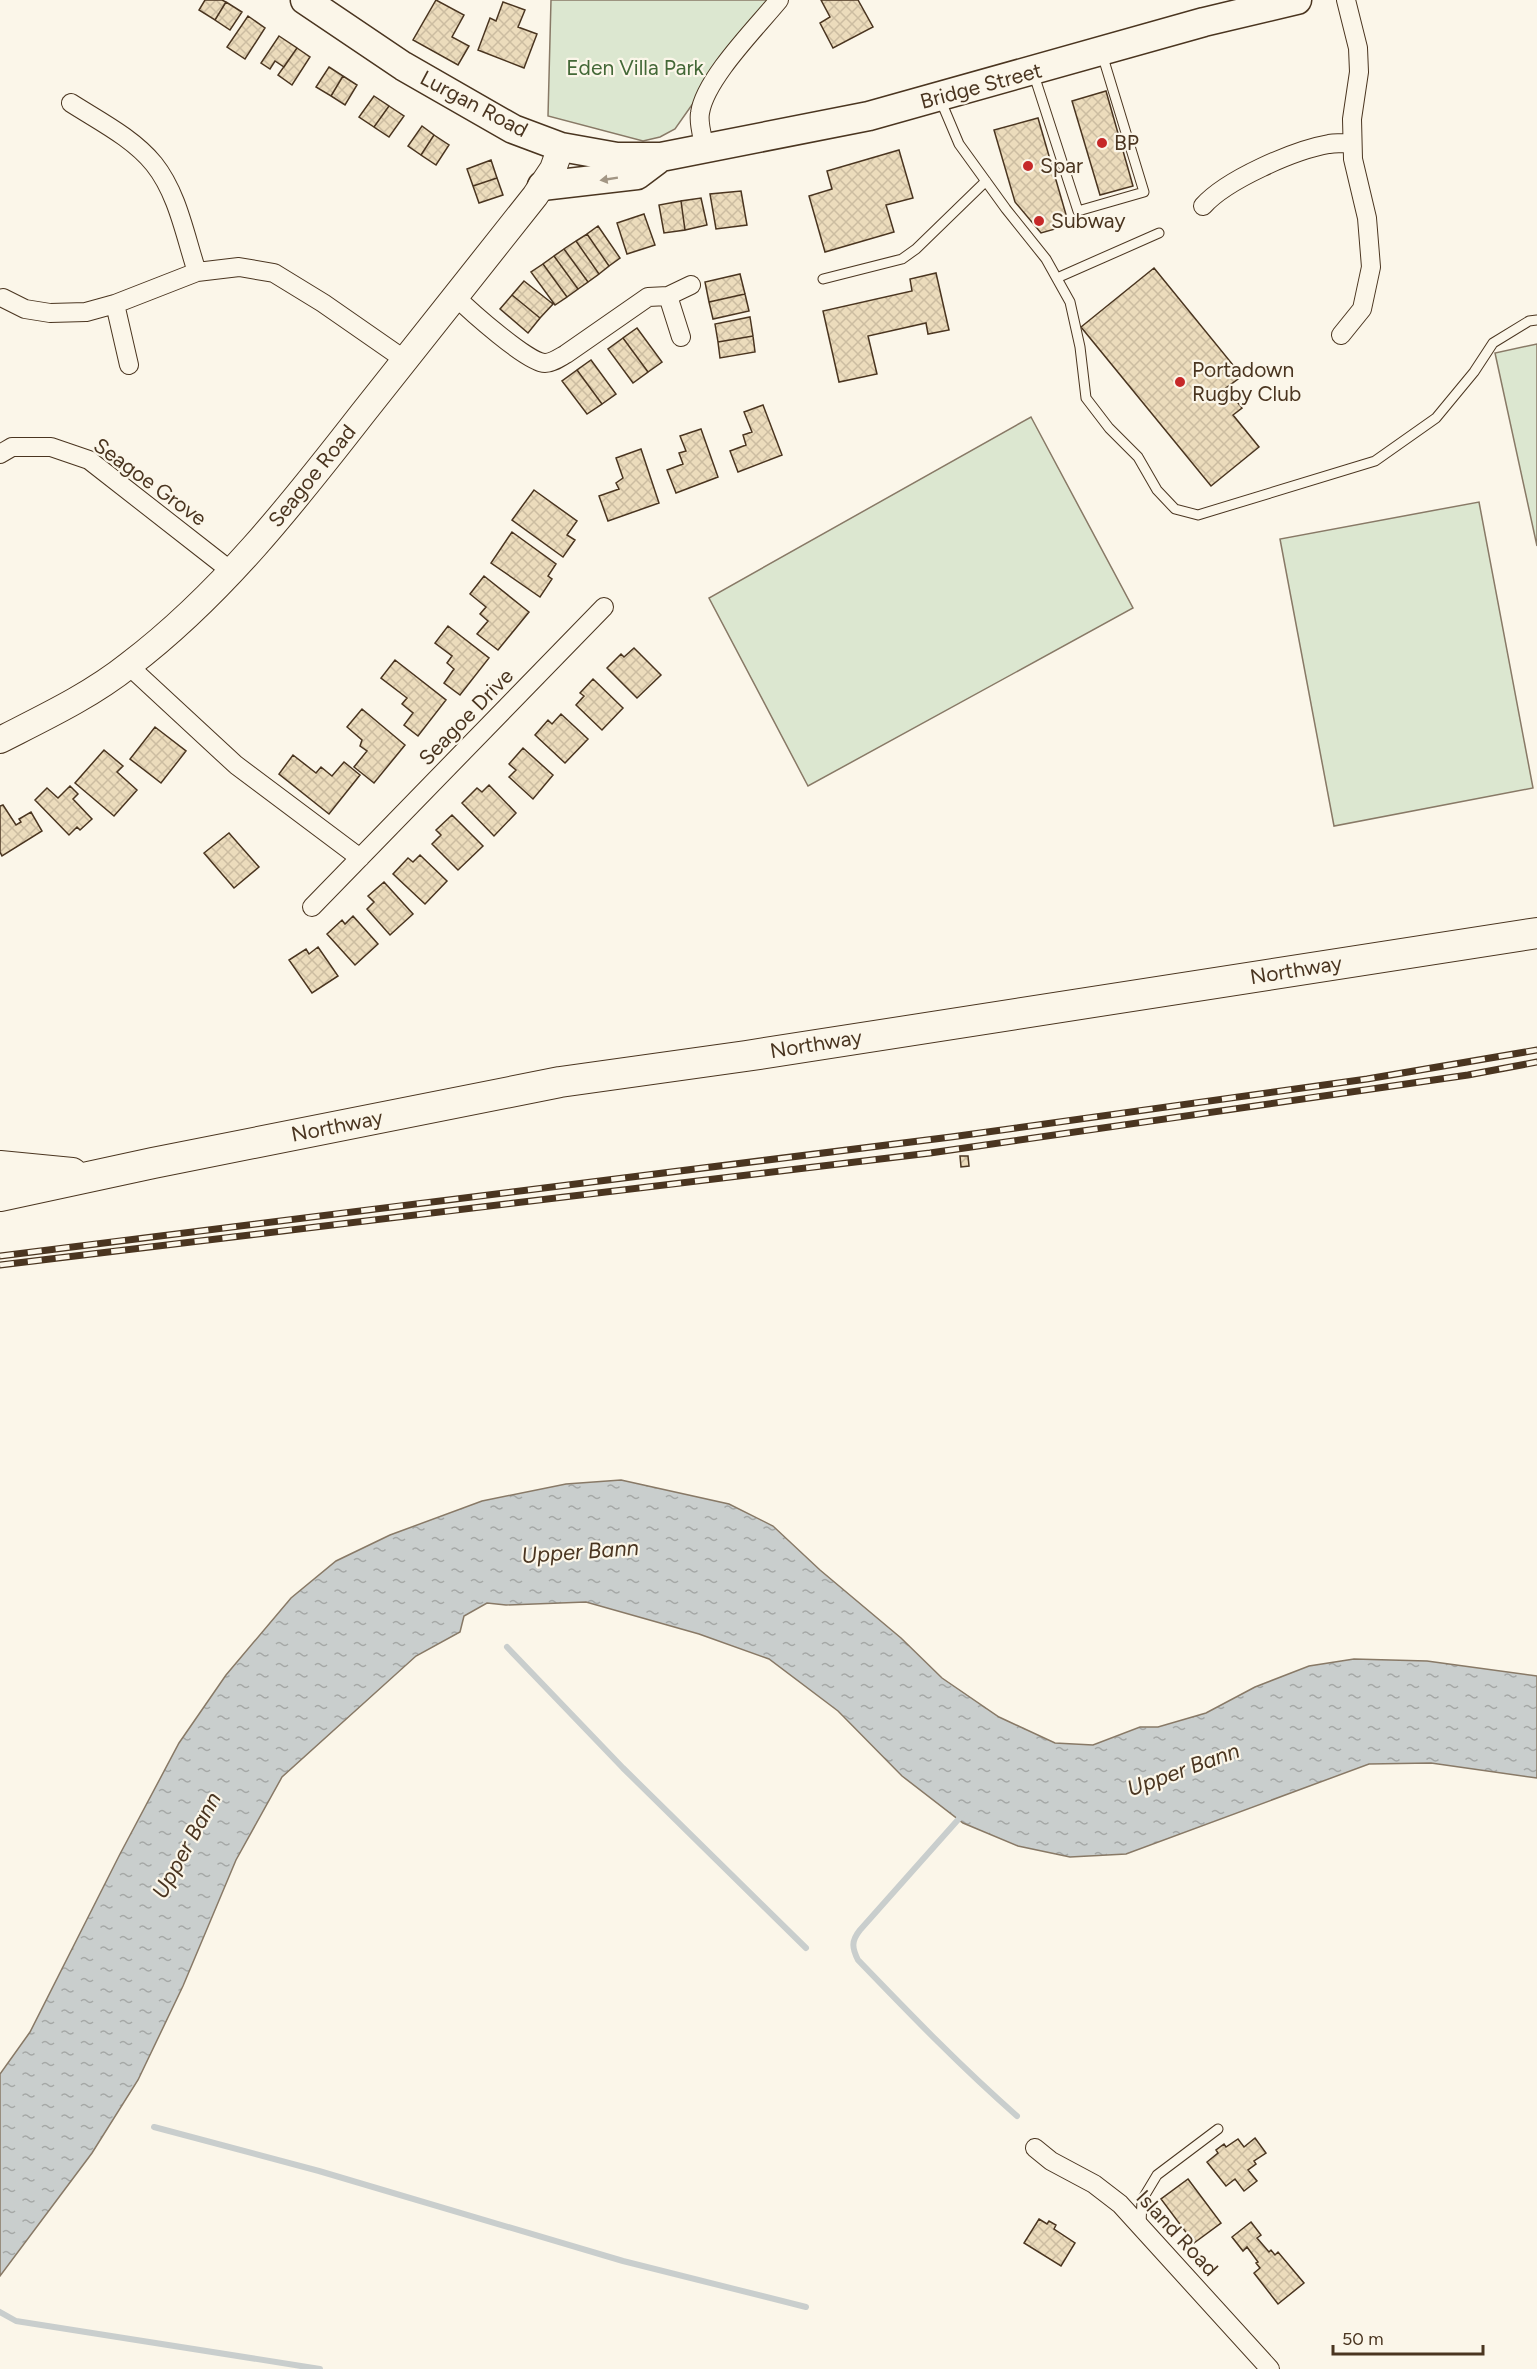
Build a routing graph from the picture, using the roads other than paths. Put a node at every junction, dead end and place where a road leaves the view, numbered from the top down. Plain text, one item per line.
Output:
1 (305, 0) edge
2 (779, 0) edge
3 (1297, 0) edge
4 (1346, 0) edge
5 (1101, 51) junction
6 (1033, 72) junction
7 (939, 97) junction
8 (71, 103) dead end
9 (1352, 143) junction
10 (561, 147) junction
11 (705, 149) junction
12 (662, 157) junction
13 (986, 181) junction
14 (542, 186) junction
15 (1203, 206) dead end
16 (1159, 233) dead end
17 (196, 272) junction
18 (1057, 278) junction
19 (823, 279) dead end
20 (691, 285) dead end
21 (455, 296) junction
22 (668, 296) junction
23 (3, 298) dead end
24 (115, 304) junction
25 (1537, 320) edge
26 (1341, 335) dead end
27 (681, 337) dead end
28 (405, 360) junction
29 (129, 365) dead end
30 (0, 454) edge
31 (231, 571) junction
32 (604, 607) dead end
33 (129, 666) junction
34 (0, 740) edge
35 (360, 858) junction
36 (312, 908) dead end
37 (1537, 933) edge
38 (0, 1166) edge
39 (99, 1175) junction
40 (0, 1192) edge
41 (1218, 2129) dead end
42 (1035, 2148) dead end
43 (1141, 2227) junction
44 (1270, 2369) edge

1 - 10 main road, Lurgan Road
2 - 11 street
3 - 5 main road, Bridge Street
4 - 9 street
5 - 6 main road, Bridge Street
5 - 6 lane
6 - 7 main road, Bridge Street
7 - 11 main road, Bridge Street
7 - 13 lane
8 - 17 street
9 - 15 street
9 - 26 street
10 - 12 main road, Lurgan Road
10 - 14 main road, Seagoe Road
11 - 12 main road, Bridge Street
12 -> 14 main road
13 - 18 lane
13 - 19 lane
14 - 21 main road, Seagoe Road
16 - 18 lane
17 - 24 street
17 - 28 street
18 - 25 lane
20 - 22 street
21 - 22 street
21 - 28 main road, Seagoe Road
22 - 27 street
23 - 24 street
24 - 29 street
28 - 31 main road, Seagoe Road
30 - 31 street, Seagoe Grove
31 - 33 main road, Seagoe Road
32 - 35 street, Seagoe Drive
33 - 34 main road, Seagoe Road
33 - 35 street
35 - 36 street, Seagoe Drive
37 - 39 highway, Northway
38 - 39 highway, Northway
39 - 40 highway, Northway
41 - 43 lane
42 - 43 street, Island Road
43 - 44 street, Island Road

